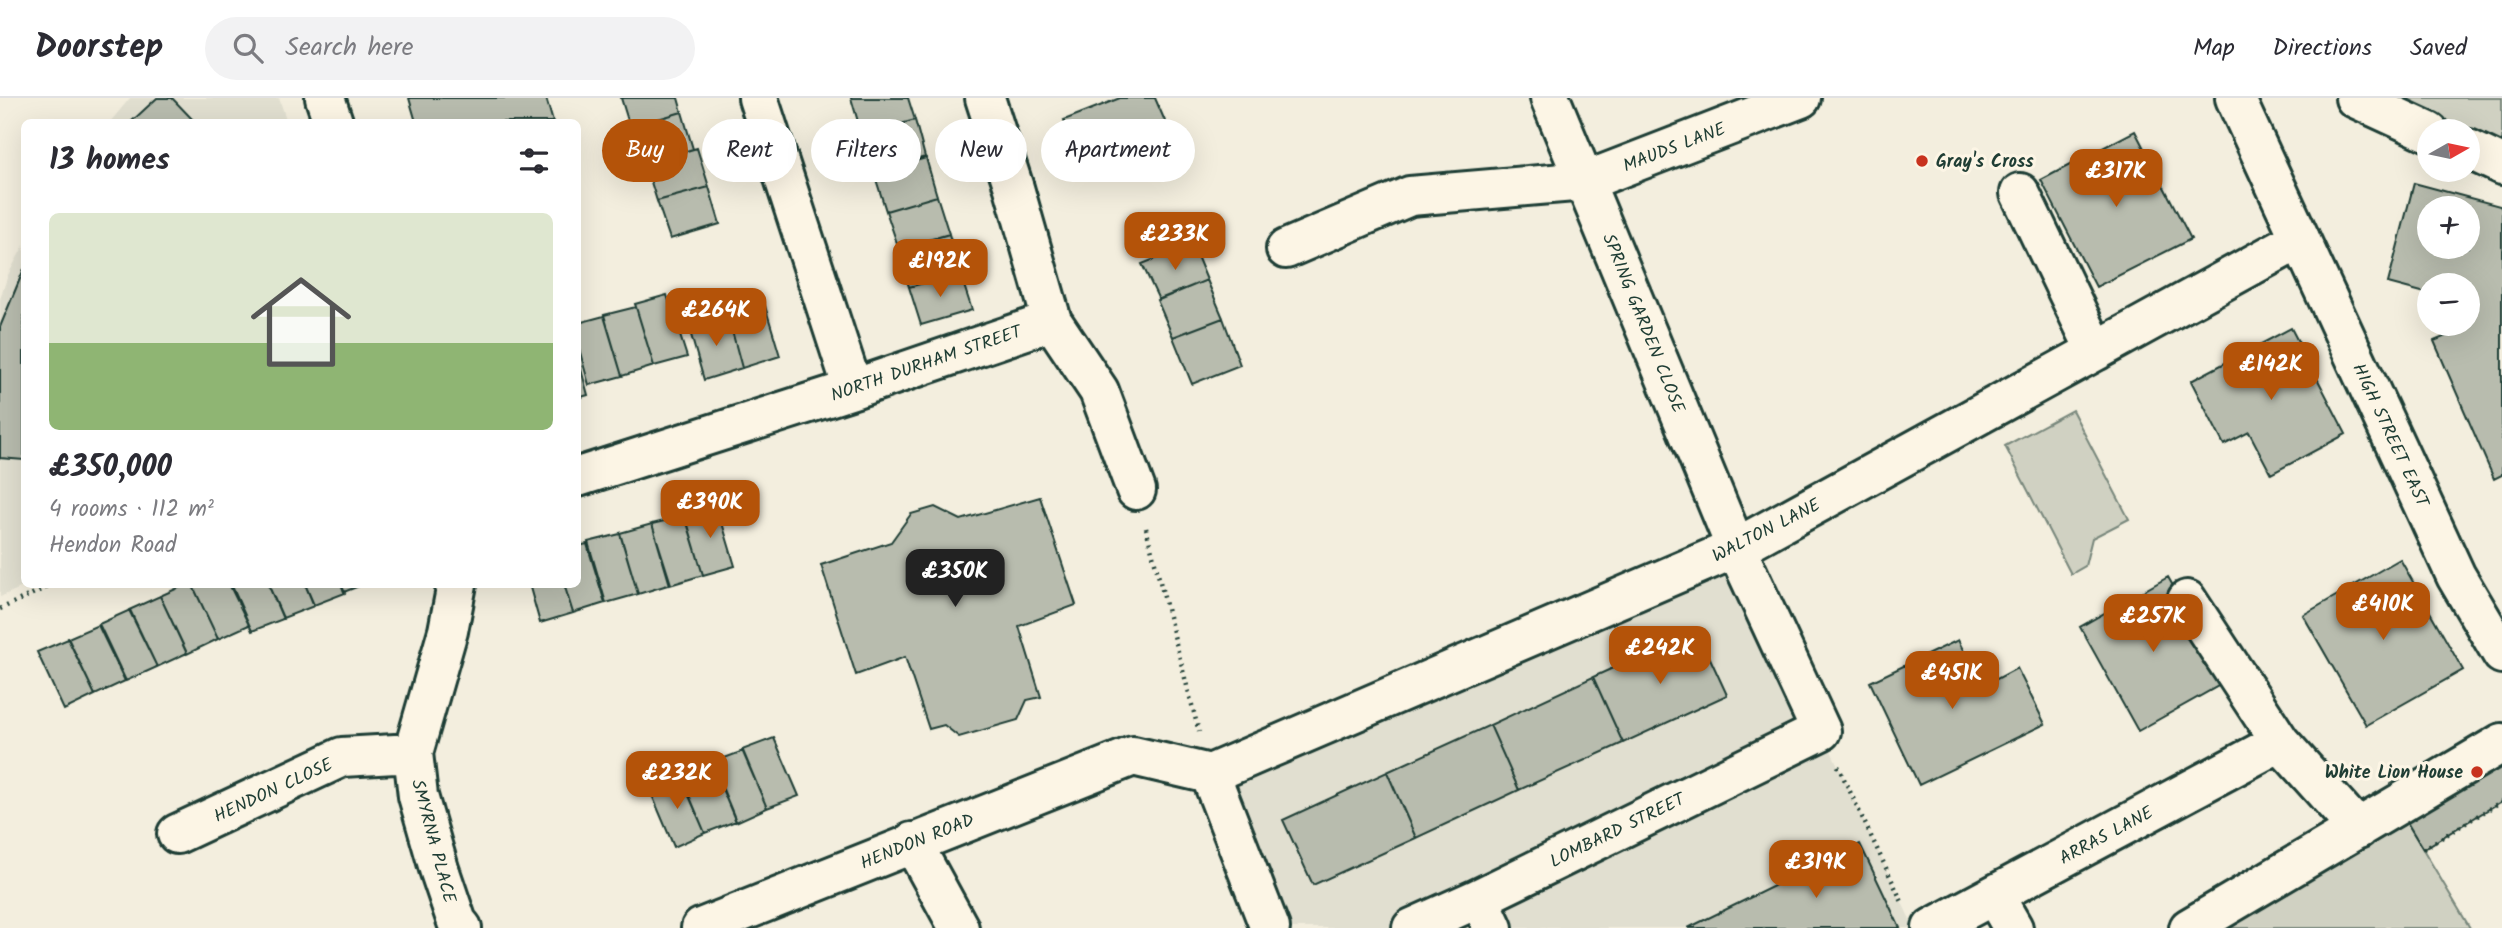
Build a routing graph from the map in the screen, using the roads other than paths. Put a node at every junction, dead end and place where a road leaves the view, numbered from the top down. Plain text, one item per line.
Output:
1 (325, 98) edge
2 (758, 98) edge
3 (985, 98) edge
4 (1550, 98) edge
5 (1801, 98) edge
6 (2235, 98) edge
7 (2355, 98) edge
8 (332, 119) edge
9 (2417, 126) edge
10 (2480, 155) edge
11 (2502, 165) edge
12 (1586, 181) junction
13 (2020, 193) dead end
14 (2300, 239) junction
15 (1286, 249) dead end
16 (1052, 321) junction
17 (2096, 352) junction
18 (853, 389) junction
19 (581, 476) edge
20 (1136, 490) road end
21 (1737, 548) junction
22 (456, 588) edge
23 (2187, 600) dead end
24 (2502, 654) edge
25 (1821, 731) joint
26 (2280, 742) junction
27 (2502, 743) edge
28 (413, 753) junction
29 (1210, 774) junction
30 (2358, 829) junction
31 (177, 834) dead end
32 (912, 842) junction
33 (1994, 895) junction
34 (1486, 913) edge
35 (1920, 922) edge
36 (462, 928) edge
37 (701, 928) edge
38 (959, 928) edge
39 (1270, 928) edge
40 (1412, 928) edge
41 (2013, 928) edge
42 (2189, 928) edge

1 - 8 street
2 - 18 street
3 - 16 street
4 - 12 street, SPRING GARDEN CLOSE
5 - 12 street, MAUDS LANE
6 - 14 street, HIGH STREET EAST
7 - 9 street
10 - 11 street
12 - 15 street, MAUDS LANE
12 - 21 street, SPRING GARDEN CLOSE
13 - 17 street
14 - 17 street, WALTON LANE
14 - 24 street, HIGH STREET EAST
16 - 18 street, NORTH DURHAM STREET
16 - 20 street
17 - 21 street, WALTON LANE
18 - 19 street, NORTH DURHAM STREET
21 - 25 street, SPRING GARDEN CLOSE
21 - 29 street, WALTON LANE
22 - 28 street
23 - 26 street
25 - 34 street, LOMBARD STREET
26 - 30 street
26 - 33 street, ARRAS LANE
27 - 30 street
28 - 31 street, HENDON CLOSE
28 - 36 street, SMYRNA PLACE
29 - 32 street, HENDON ROAD
29 - 39 street
30 - 42 street
32 - 37 street, HENDON ROAD
32 - 38 street
33 - 35 street, ARRAS LANE
33 - 41 street
34 - 40 street, LOMBARD STREET

